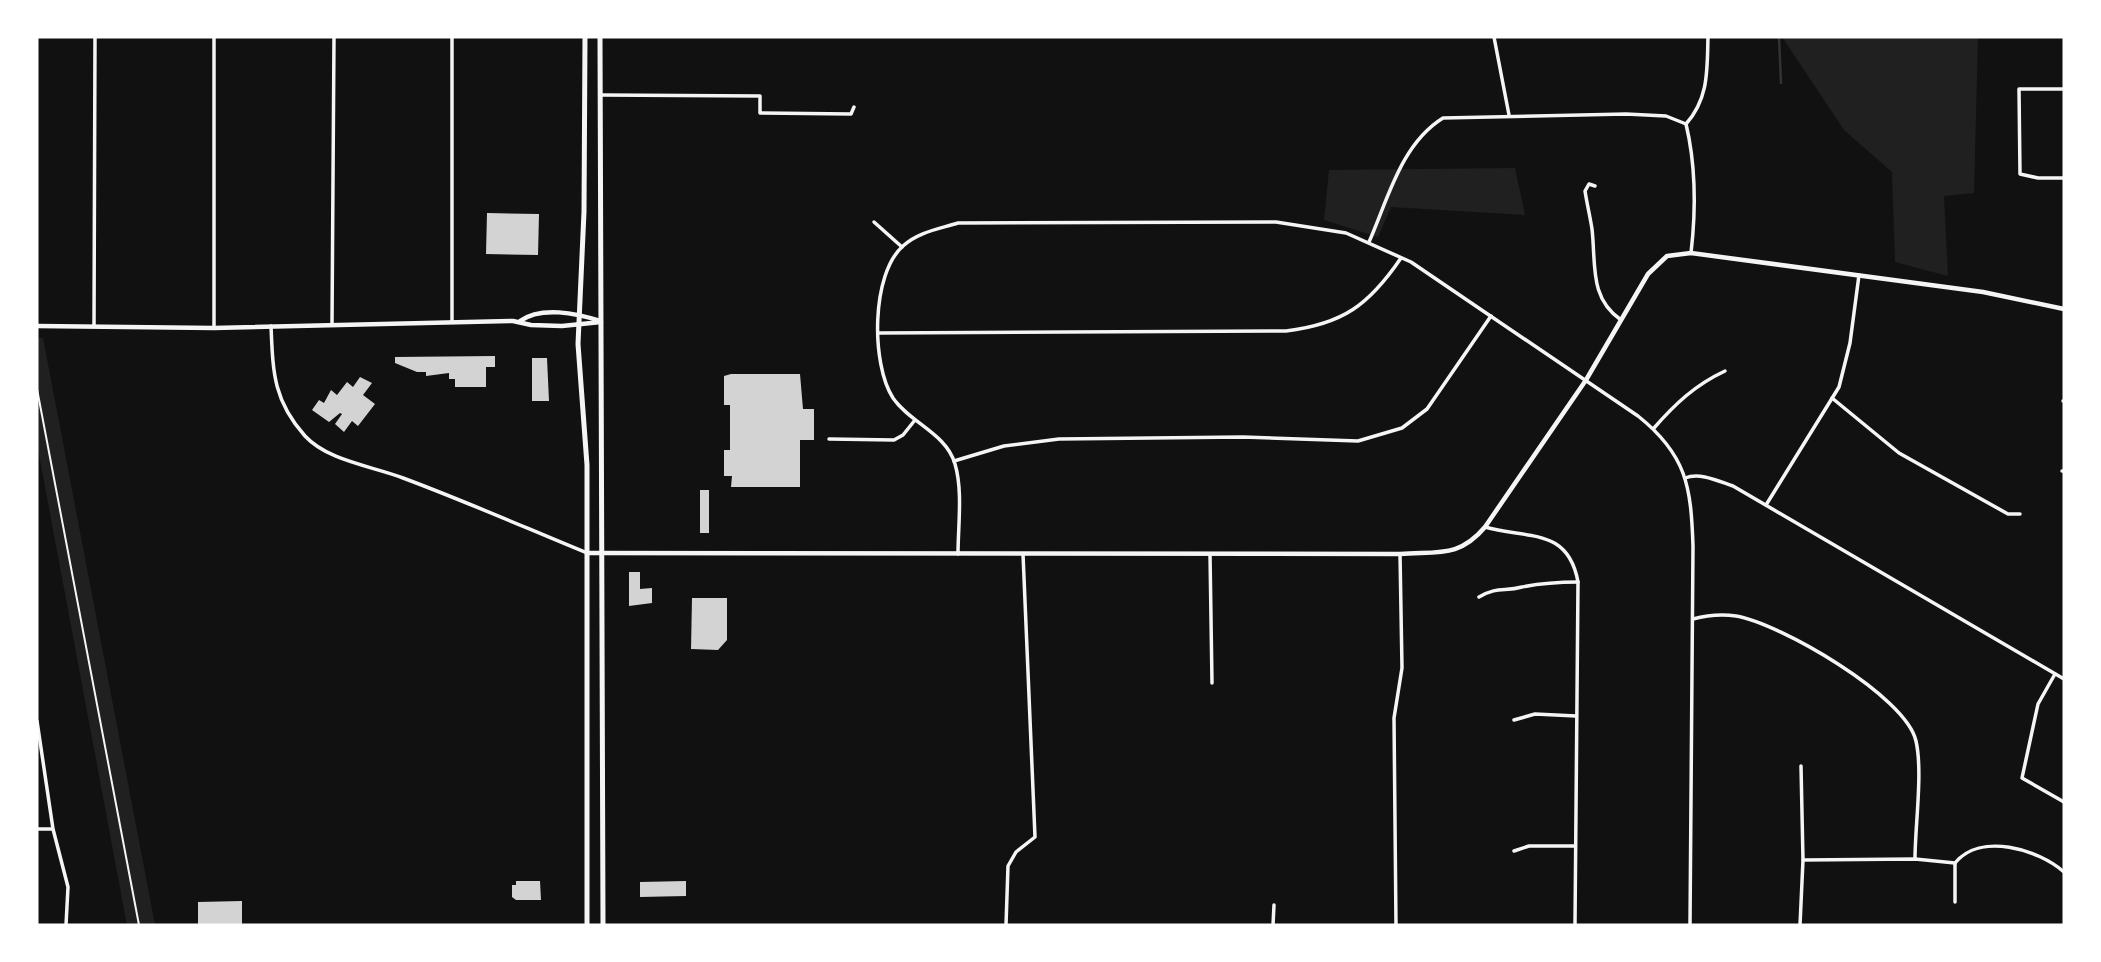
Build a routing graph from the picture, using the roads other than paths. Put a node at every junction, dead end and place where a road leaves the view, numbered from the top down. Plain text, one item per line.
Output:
1 (95, 37) edge
2 (214, 37) edge
3 (334, 37) edge
4 (452, 37) edge
5 (585, 37) edge
6 (600, 37) edge
7 (1494, 37) edge
8 (1708, 37) edge
9 (2064, 89) edge
10 (600, 95) junction
11 (854, 107) dead end
12 (1509, 115) junction
13 (1686, 124) junction
14 (2064, 178) edge
15 (1595, 186) dead end
16 (874, 222) dead end
17 (1369, 242) junction
18 (902, 247) junction
19 (1691, 253) junction
20 (1401, 258) junction
21 (1859, 275) junction
22 (2064, 309) edge
23 (580, 314) junction
24 (1491, 316) junction
25 (1621, 320) junction
26 (520, 321) junction
27 (452, 322) junction
28 (601, 322) junction
29 (37, 326) edge
30 (94, 326) junction
31 (332, 326) junction
32 (579, 326) junction
33 (271, 327) junction
34 (214, 328) junction
35 (879, 333) junction
36 (1725, 371) dead end
37 (1586, 380) junction
38 (1832, 398) junction
39 (915, 421) junction
40 (1654, 428) junction
41 (829, 439) dead end
42 (954, 461) junction
43 (1685, 478) junction
44 (1766, 505) junction
45 (2020, 514) dead end
46 (1485, 527) junction
47 (588, 553) junction
48 (958, 554) junction
49 (1023, 554) junction
50 (1210, 554) junction
51 (1400, 554) junction
52 (602, 555) junction
53 (1578, 582) junction
54 (1479, 597) dead end
55 (1693, 619) junction
56 (2055, 674) junction
57 (2064, 679) edge
58 (1212, 682) dead end
59 (1577, 716) junction
60 (1514, 720) dead end
61 (37, 721) edge
62 (1801, 766) dead end
63 (2064, 802) edge
64 (37, 829) edge
65 (53, 829) junction
66 (1575, 846) junction
67 (1514, 850) dead end
68 (1915, 859) junction
69 (1803, 860) junction
70 (1955, 863) junction
71 (2064, 872) edge
72 (1955, 902) dead end
73 (1274, 905) dead end
74 (66, 925) edge
75 (587, 925) edge
76 (603, 925) edge
77 (1006, 925) edge
78 (1273, 925) edge
79 (1396, 925) edge
80 (1575, 925) edge
81 (1690, 925) edge
82 (1800, 925) edge

1 - 30 street
2 - 34 street
3 - 31 street
4 - 27 street
5 - 23 main road
6 - 10 main road
7 - 12 street
8 - 13 street
9 - 14 street
10 - 11 street
10 - 28 main road
12 - 13 street
12 - 17 street
13 - 19 street
15 - 25 street
16 - 18 street
17 - 18 street
17 - 20 street
18 - 35 street
19 - 21 main road
19 - 25 main road
20 - 24 street
20 - 35 street
21 - 22 main road
21 - 38 street
23 - 26 main road
23 - 28 main road
23 - 32 main road
24 - 37 street
24 - 42 street
25 - 37 main road
26 - 27 main road
26 - 32 main road
27 - 31 main road
28 - 32 main road
28 - 52 main road
29 - 30 main road
30 - 34 main road
31 - 33 main road
32 - 47 main road
33 - 34 main road
33 - 47 street
35 - 39 street
36 - 40 street
37 - 40 street
37 - 46 main road
38 - 44 street
38 - 45 street
39 - 41 street
39 - 42 street
40 - 43 street
42 - 48 street
43 - 44 street
43 - 55 street
44 - 56 street
46 - 51 main road
46 - 53 street
47 - 52 main road
47 - 75 main road
48 - 49 main road
48 - 52 main road
49 - 50 main road
49 - 77 street
50 - 51 main road
50 - 58 street
51 - 79 street
52 - 76 main road
53 - 54 street
53 - 59 street
55 - 68 street
55 - 81 street
56 - 57 street
56 - 63 street
59 - 60 street
59 - 66 street
61 - 65 street
62 - 69 street
64 - 65 street
65 - 74 street
66 - 67 street
66 - 80 street
68 - 69 street
68 - 70 street
69 - 82 street
70 - 71 street
70 - 72 street
73 - 78 street

